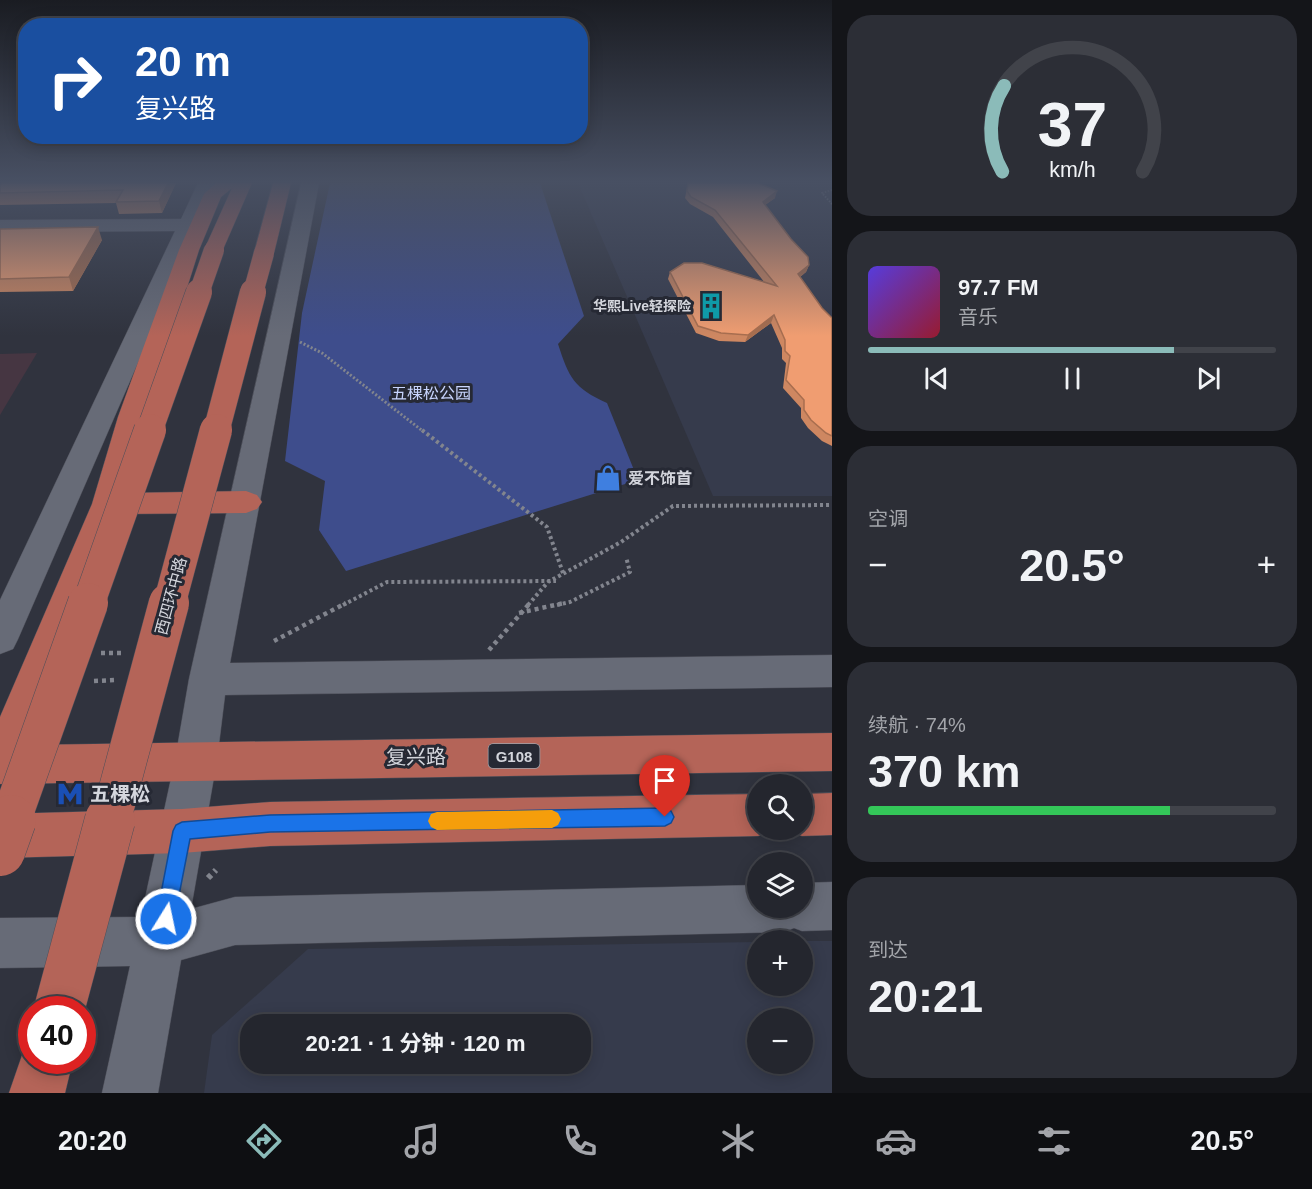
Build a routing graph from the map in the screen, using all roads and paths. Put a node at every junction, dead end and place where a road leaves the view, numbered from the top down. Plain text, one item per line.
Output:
1 (183, 234) edge
2 (196, 234) edge
3 (221, 234) edge
4 (269, 234) edge
5 (299, 234) edge
6 (278, 331) junction
7 (246, 502) junction
8 (108, 504) junction
9 (832, 506) edge
10 (626, 557) dead end
11 (563, 573) junction
12 (556, 581) dead end
13 (548, 582) junction
14 (519, 613) junction
15 (0, 639) edge
16 (274, 641) dead end
17 (93, 653) dead end
18 (128, 654) dead end
19 (832, 671) edge
20 (469, 675) junction
21 (208, 679) junction
22 (127, 680) dead end
23 (36, 682) junction
24 (832, 752) edge
25 (196, 760) junction
26 (0, 765) edge
27 (813, 814) edge
28 (832, 814) edge
29 (747, 815) edge
30 (182, 831) junction
31 (0, 836) edge
32 (0, 851) edge
33 (832, 906) edge
34 (813, 907) edge
35 (747, 909) edge
36 (162, 941) junction
37 (0, 943) edge
38 (64, 996) edge
39 (42, 1074) edge
40 (37, 1093) edge
41 (130, 1093) edge

1 - 15 street
2 - 8 highway
3 - 32 highway, bridge
4 - 38 highway, 西四环中路, bridge
5 - 6 street
6 - 7 street
6 - 11 path
7 - 8 highway
7 - 21 street
8 - 23 highway
9 - 11 path
10 - 14 path
11 - 13 path
12 - 13 path
13 - 14 path
13 - 16 path
14 - 20 path
17 - 18 path
19 - 20 street
20 - 21 street
21 - 25 street
22 - 23 path
23 - 26 highway
24 - 25 highway, 复兴路 / G108
25 - 26 highway, 复兴路 / G108
25 - 30 street
27 - 28 highway
29 - 30 highway
30 - 31 highway
30 - 36 street
33 - 34 street
35 - 36 street
36 - 37 street
36 - 41 street
39 - 40 highway

